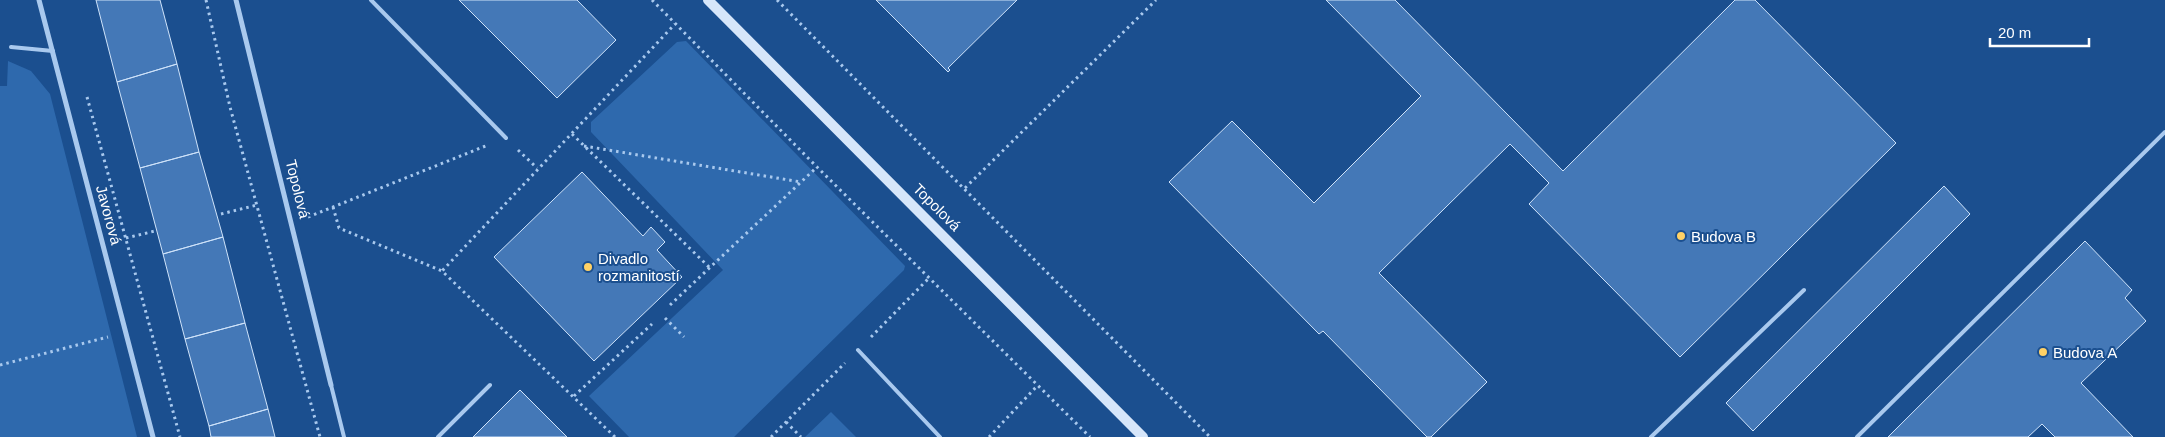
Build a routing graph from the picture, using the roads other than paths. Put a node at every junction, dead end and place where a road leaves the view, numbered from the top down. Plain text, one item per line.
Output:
1 (39, 0) edge
2 (236, 0) edge
3 (372, 0) edge
4 (708, 0) edge
5 (11, 47) dead end
6 (52, 51) junction
7 (2165, 132) edge
8 (506, 138) road end
9 (1804, 290) dead end
10 (858, 350) dead end
11 (331, 385) joint
12 (490, 385) dead end
13 (153, 437) edge
14 (344, 437) edge
15 (438, 437) edge
16 (940, 437) edge
17 (1143, 437) edge
18 (1650, 437) edge
19 (1857, 437) edge

1 - 6 street, Javorová
2 - 11 street, Topolová
3 - 8 lane
4 - 17 street, Topolová
5 - 6 lane
6 - 13 street, Javorová
7 - 19 lane
9 - 18 lane
10 - 16 lane
11 - 14 lane
12 - 15 lane

